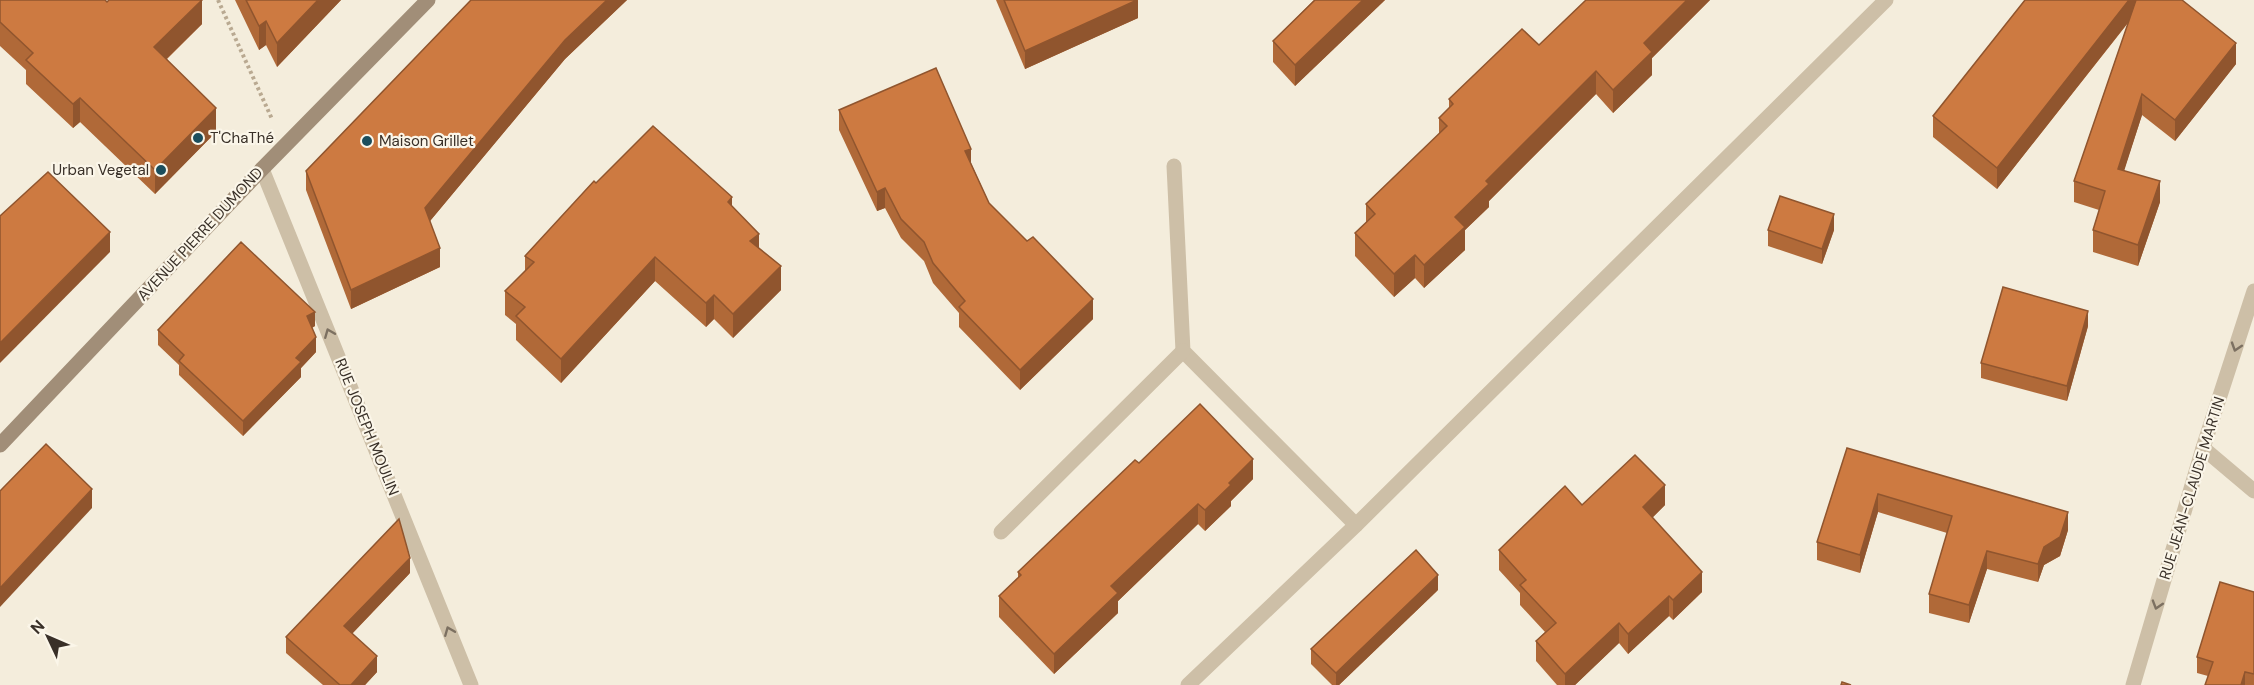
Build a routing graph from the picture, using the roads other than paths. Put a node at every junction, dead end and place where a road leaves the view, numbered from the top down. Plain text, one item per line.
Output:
1 (428, 0) edge
2 (1886, 0) edge
3 (1174, 166) dead end
4 (262, 169) junction
5 (2254, 291) edge
6 (1183, 351) junction
7 (0, 444) edge
8 (2203, 448) junction
9 (2254, 491) edge
10 (1356, 525) junction
11 (1001, 532) dead end
12 (471, 685) edge
13 (1188, 685) edge
14 (2133, 685) edge

1 - 4 main road, AVENUE PIERRE DUMOND
2 - 10 street
3 - 6 street
4 - 7 main road, AVENUE PIERRE DUMOND
12 -> 4 street, RUE JOSEPH MOULIN
5 -> 8 street, RUE JEAN-CLAUDE MARTIN
6 - 10 street
6 - 11 street
8 - 9 street
8 -> 14 street, RUE JEAN-CLAUDE MARTIN
10 - 13 street

